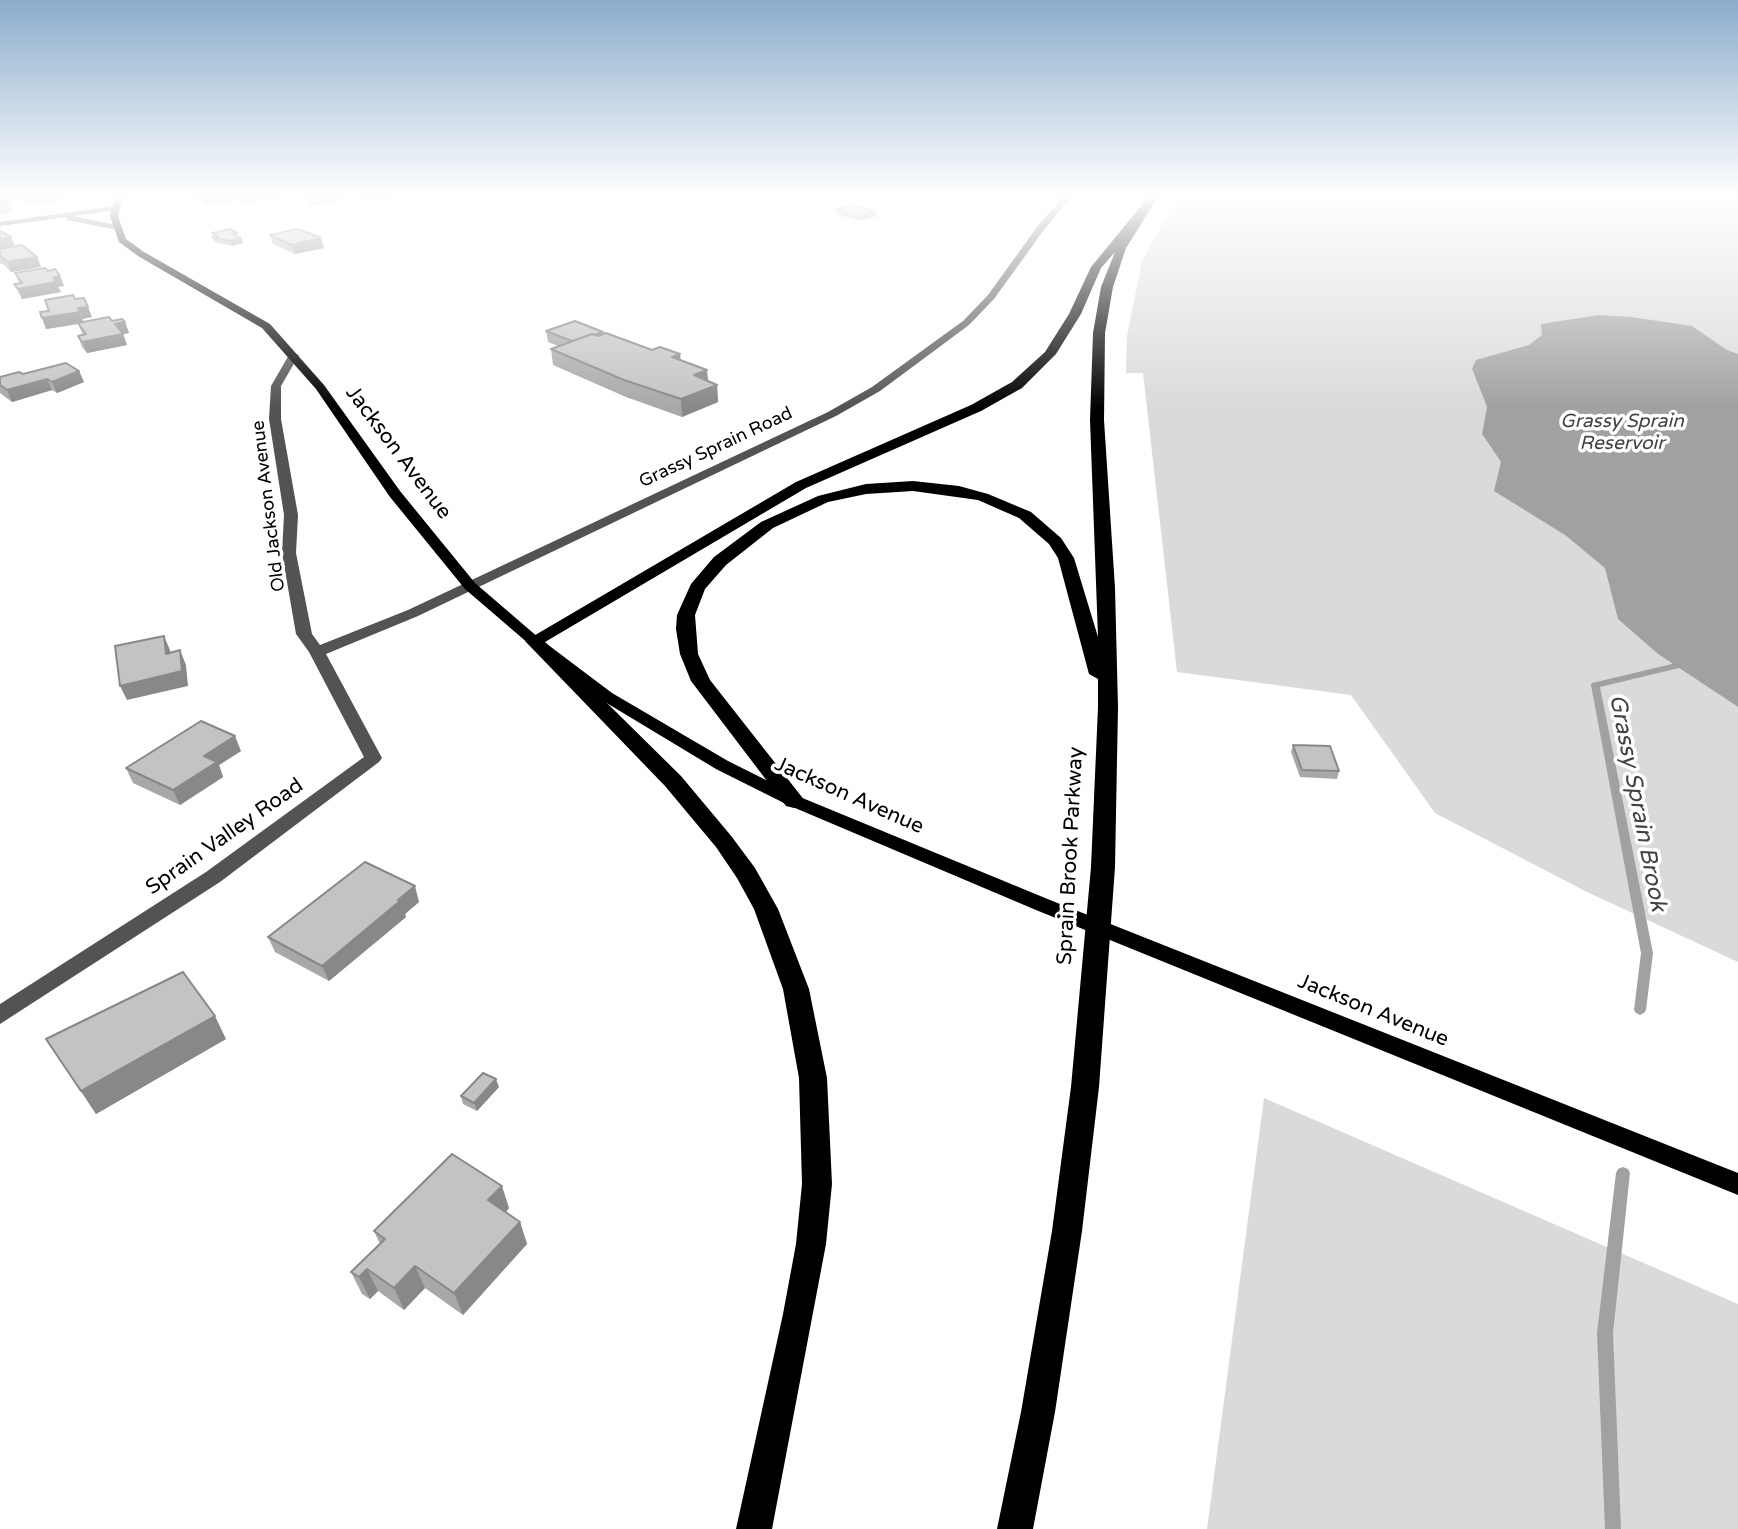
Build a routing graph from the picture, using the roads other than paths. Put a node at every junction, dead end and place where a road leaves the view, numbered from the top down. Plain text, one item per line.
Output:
1 (161, 265) edge
2 (1014, 265) edge
3 (1098, 265) edge
4 (1115, 265) edge
5 (294, 355) junction
6 (470, 586) junction
7 (534, 641) junction
8 (317, 652) junction
9 (1108, 707) junction
10 (794, 801) junction
11 (0, 1014) edge
12 (1738, 1184) edge
13 (754, 1529) edge
14 (1015, 1529) edge

1 - 5 main road, Jackson Avenue
2 - 6 street, Grassy Sprain Road
3 - 7 highway
4 - 9 highway, Sprain Brook Parkway
5 - 6 main road, Jackson Avenue
5 - 8 street, Old Jackson Avenue
6 - 7 main road, Jackson Avenue
6 - 8 street, Grassy Sprain Road
7 - 10 main road, Jackson Avenue
7 - 13 highway
8 - 11 street, Sprain Valley Road
9 - 10 highway
9 - 14 highway, Sprain Brook Parkway
10 - 12 main road, Jackson Avenue

